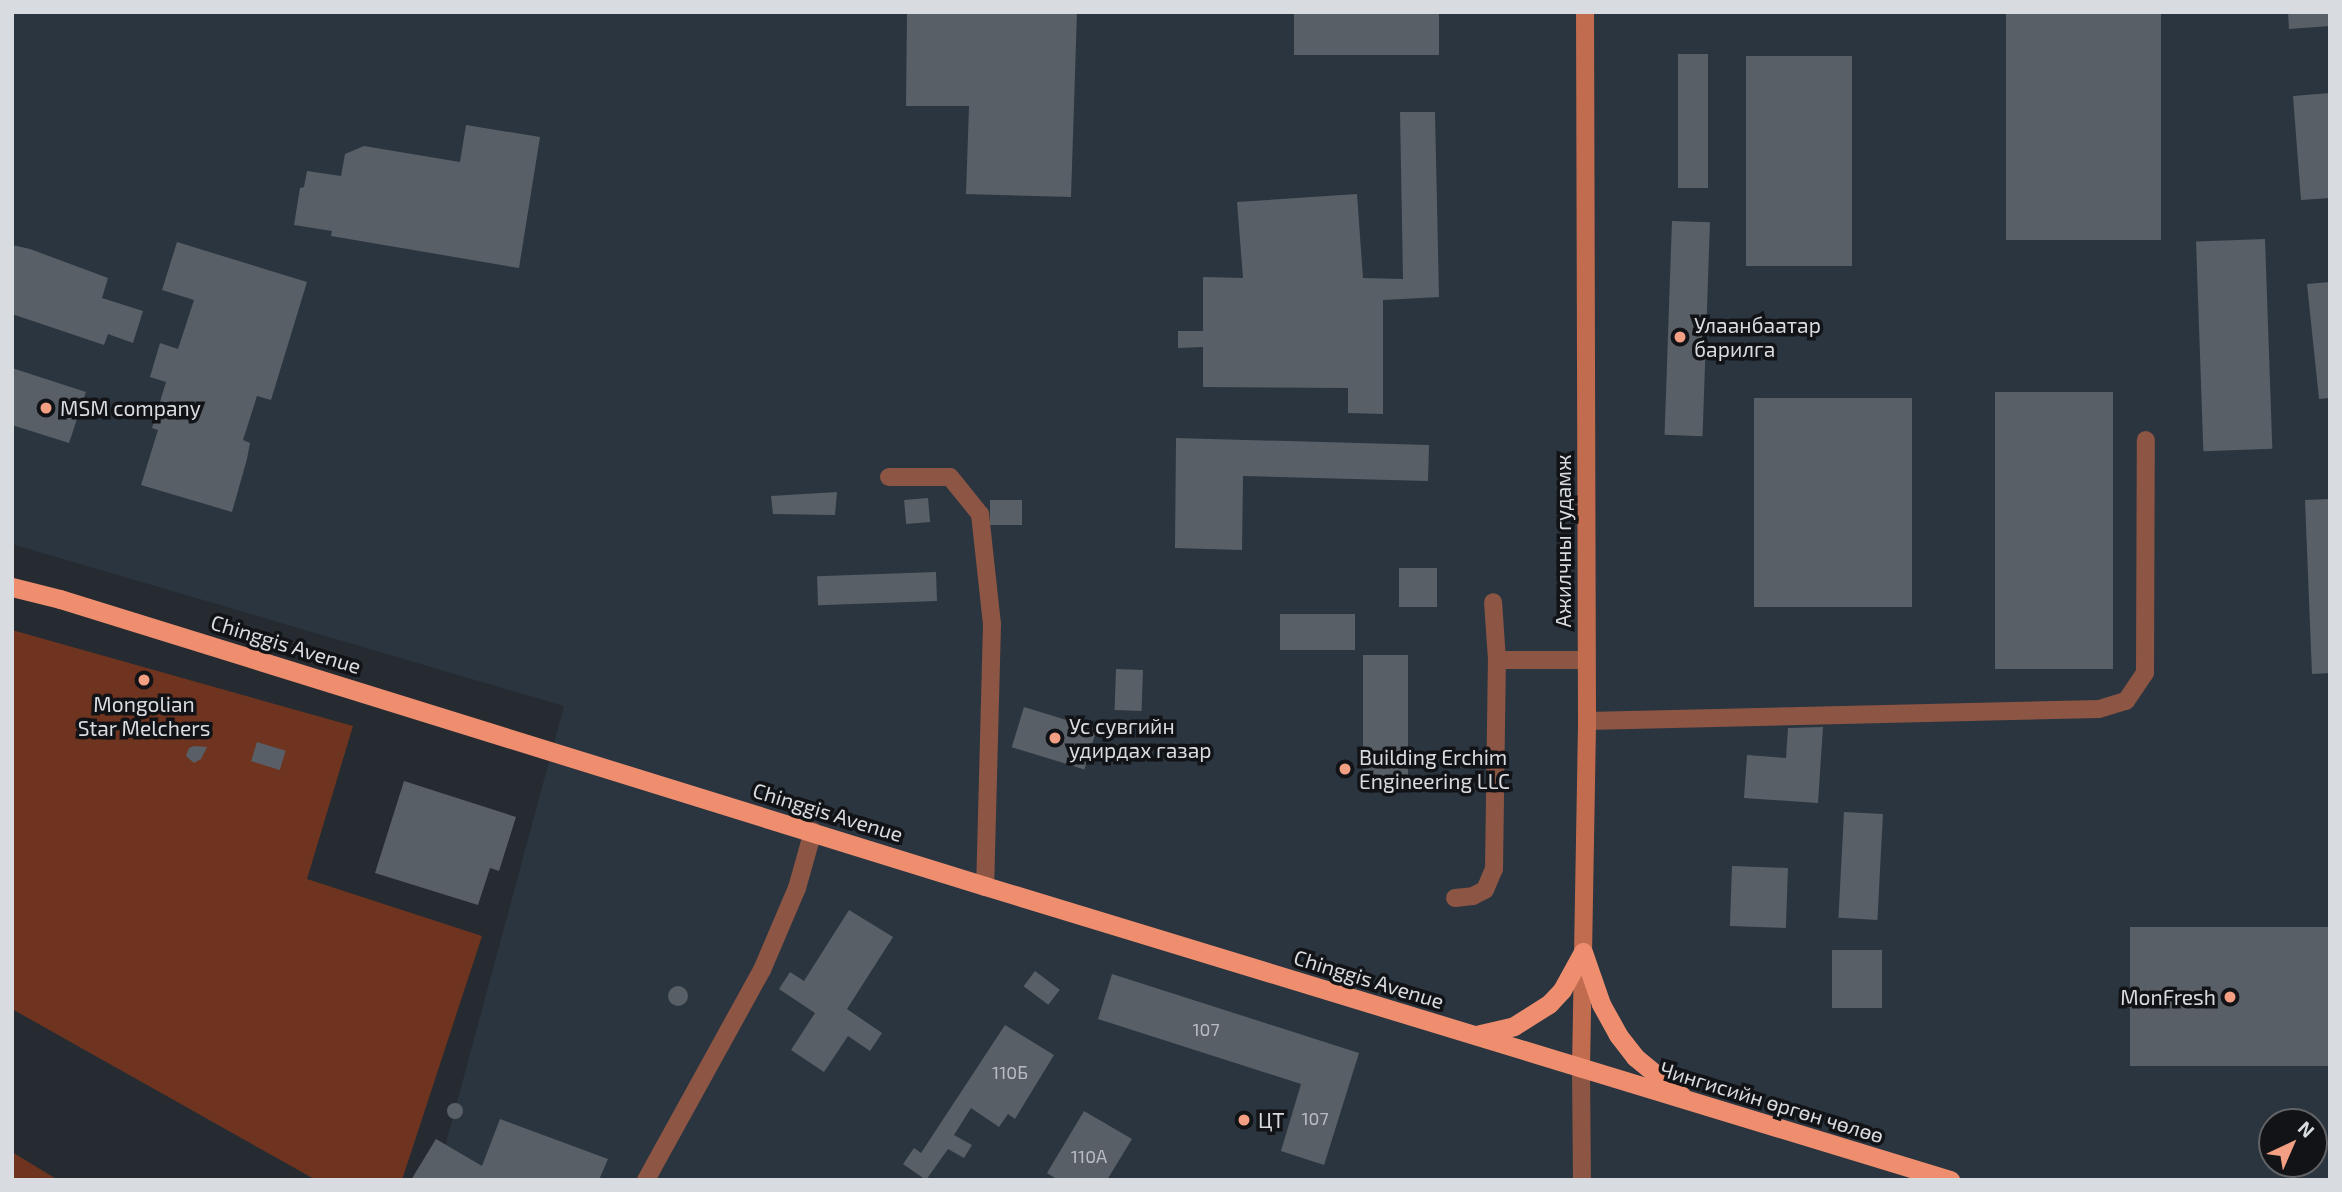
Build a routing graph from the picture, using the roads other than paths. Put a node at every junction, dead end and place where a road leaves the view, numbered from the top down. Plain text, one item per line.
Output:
1 (1584, 12) edge
2 (2146, 440) dead end
3 (890, 477) dead end
4 (12, 580) edge
5 (12, 587) edge
6 (60, 598) junction
7 (1493, 602) dead end
8 (1497, 660) junction
9 (1586, 660) junction
10 (1587, 721) junction
11 (813, 831) junction
12 (985, 886) junction
13 (1455, 898) dead end
14 (1583, 952) junction
15 (1474, 1035) junction
16 (1581, 1069) junction
17 (1687, 1100) junction
18 (646, 1180) edge
19 (1582, 1180) edge
20 (1950, 1180) edge

1 - 9 main road, Ажилчны гудамж
2 - 10 street
3 - 12 street
4 - 6 highway, Chinggis Avenue
5 - 6 highway, Chinggis Avenue
6 - 11 highway, Chinggis Avenue
7 - 8 street
8 - 9 street
8 - 13 street
9 - 10 main road, Ажилчны гудамж
10 - 14 main road, Ажилчны гудамж
11 - 12 highway, Chinggis Avenue
11 - 18 street
12 - 15 highway, Chinggis Avenue
14 - 15 highway
14 - 16 main road, Ажилчны гудамж
14 - 17 highway
15 - 16 highway, Chinggis Avenue
16 - 17 highway, Чингисийн өргөн чөлөө
16 - 19 street
17 - 20 highway, Чингисийн өргөн чөлөө

